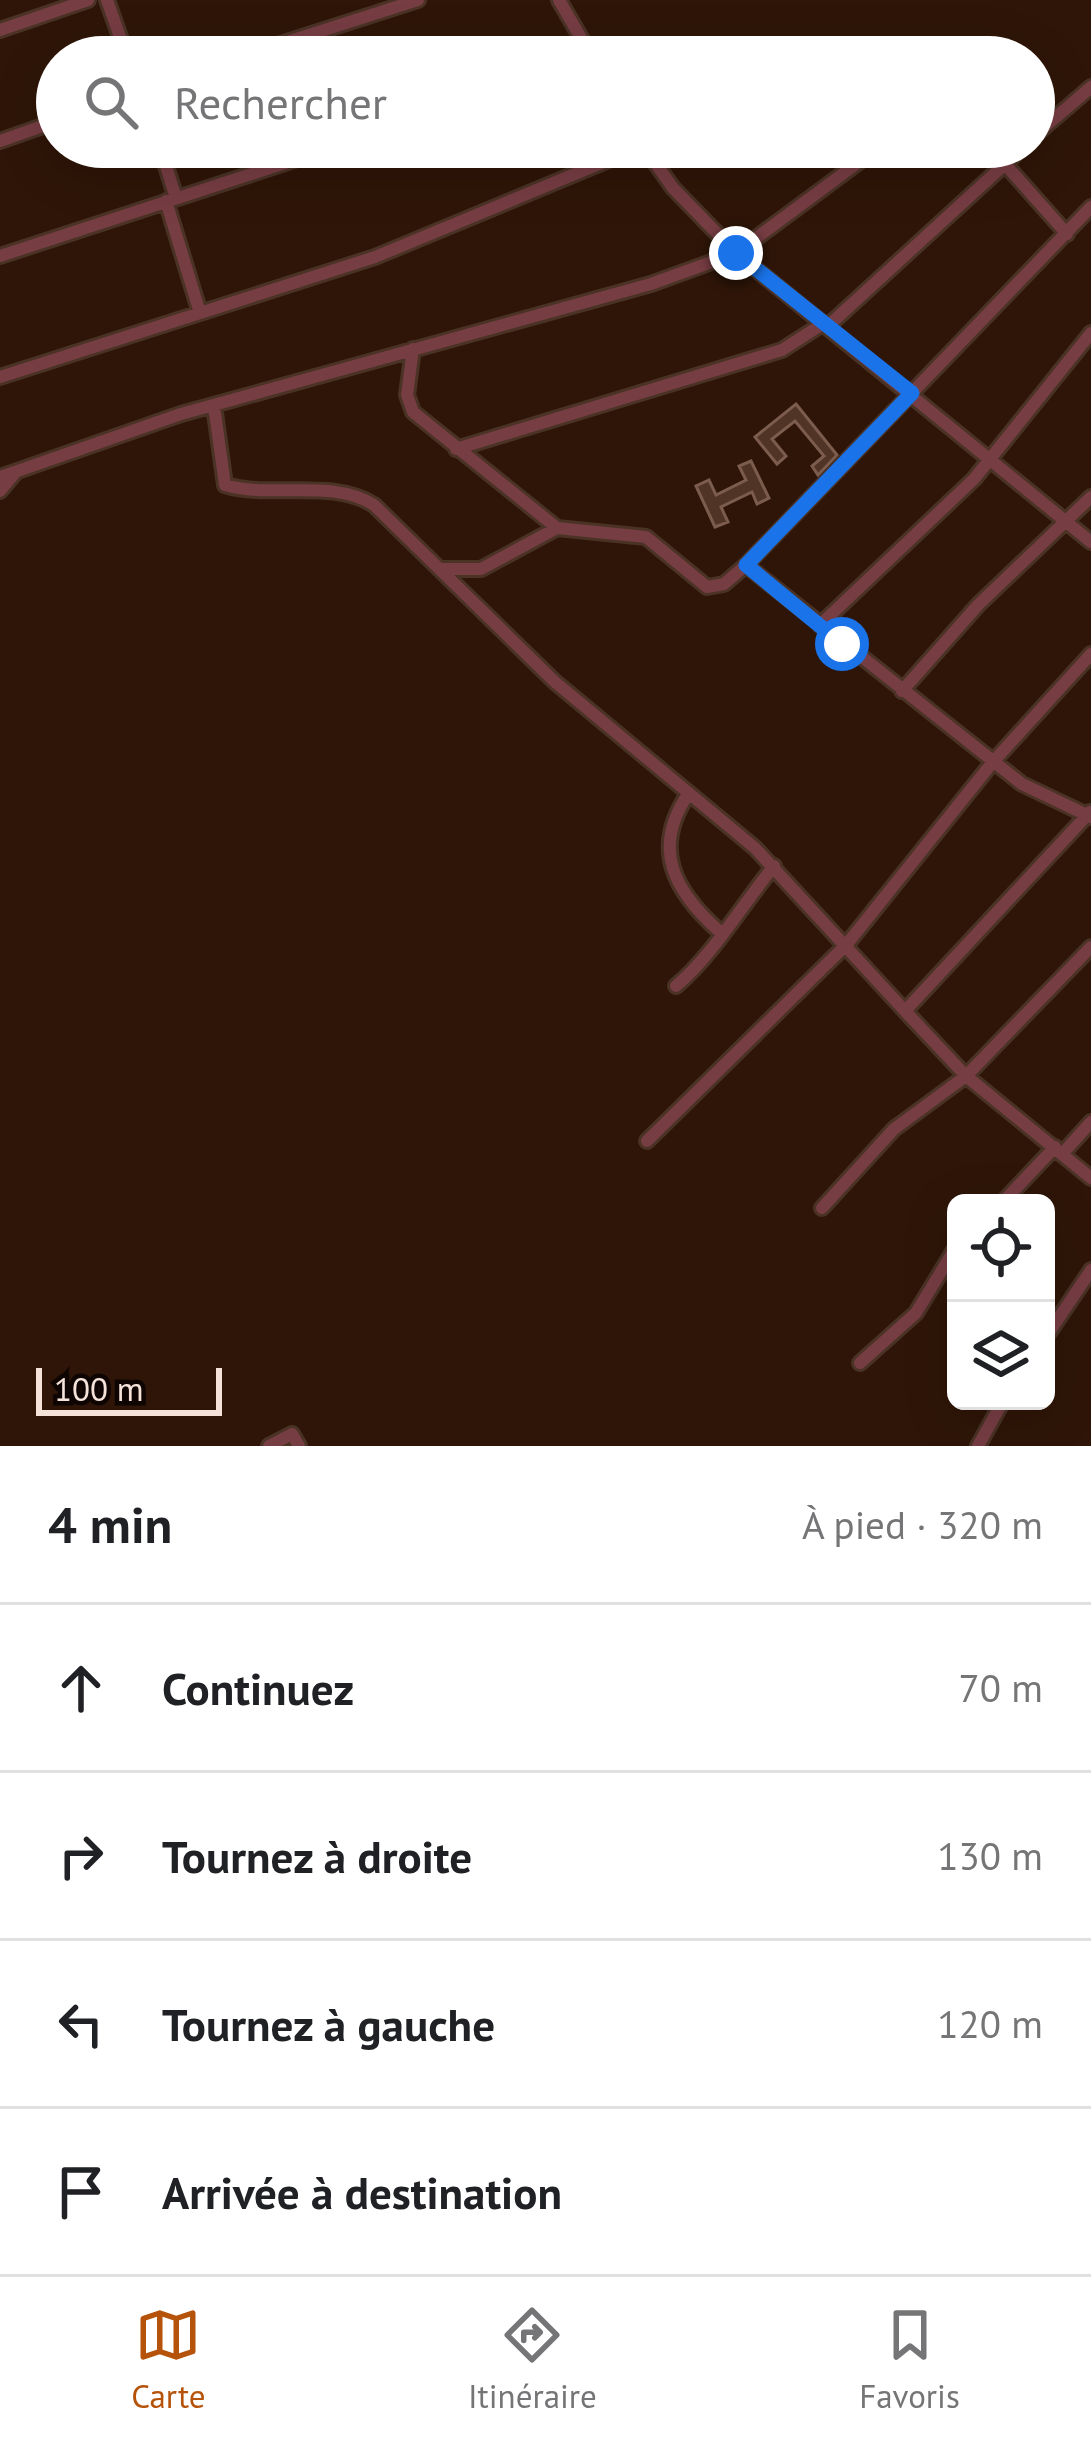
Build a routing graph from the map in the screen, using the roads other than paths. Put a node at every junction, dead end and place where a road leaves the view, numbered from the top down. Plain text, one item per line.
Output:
1 (88, 0) edge
2 (107, 0) edge
3 (418, 0) edge
4 (559, 0) edge
5 (0, 30) edge
6 (120, 36) edge
7 (306, 36) edge
8 (579, 36) edge
9 (1091, 87) edge
10 (1055, 118) edge
11 (36, 128) edge
12 (0, 141) edge
13 (164, 168) edge
14 (269, 168) edge
15 (591, 168) edge
16 (658, 168) edge
17 (851, 168) edge
18 (1001, 168) edge
19 (1008, 168) edge
20 (171, 200) junction
21 (1091, 207) edge
22 (1066, 234) junction
23 (736, 253) junction
24 (0, 256) edge
25 (200, 314) junction
26 (826, 324) junction
27 (1091, 333) edge
28 (413, 349) junction
29 (0, 377) edge
30 (912, 393) junction
31 (214, 406) junction
32 (456, 449) junction
33 (990, 458) junction
34 (16, 472) junction
35 (0, 477) edge
36 (0, 491) edge
37 (1091, 497) edge
38 (1066, 522) junction
39 (557, 528) junction
40 (1091, 542) edge
41 (746, 565) junction
42 (438, 569) junction
43 (470, 573) junction
44 (458, 587) junction
45 (820, 625) junction
46 (1091, 654) edge
47 (902, 691) junction
48 (992, 763) junction
49 (689, 793) junction
50 (1090, 814) edge
51 (774, 866) junction
52 (720, 932) junction
53 (847, 944) junction
54 (1091, 947) edge
55 (676, 986) dead end
56 (905, 1011) junction
57 (966, 1076) junction
58 (1091, 1122) edge
59 (647, 1141) dead end
60 (1059, 1150) junction
61 (1091, 1178) edge
62 (1012, 1194) edge
63 (822, 1208) dead end
64 (947, 1262) edge
65 (1091, 1270) edge
66 (1055, 1324) edge
67 (860, 1363) dead end
68 (998, 1410) edge
69 (269, 1446) edge
70 (299, 1446) edge
71 (978, 1446) edge

1 - 5 street
2 - 6 street
3 - 7 street
4 - 8 street
9 - 10 street
11 - 12 street
13 - 20 street
14 - 20 street
15 - 25 street
16 - 23 street
17 - 23 street
18 - 26 street
19 - 22 street
20 - 24 street
20 - 25 street
21 - 22 street
22 - 30 street
23 - 26 street
23 - 28 street
25 - 29 street
26 - 30 street
26 - 32 street
27 - 33 street
28 - 31 street
28 - 32 street
30 - 33 street
30 - 41 street
31 - 34 street
31 - 42 street
32 - 39 street
33 - 38 street
33 - 45 street
34 - 35 street
34 - 36 street
37 - 38 street
38 - 40 street
38 - 47 street
39 - 41 street
39 - 43 street
41 - 45 street
42 - 43 street
42 - 44 street
43 - 44 street
44 - 49 street
45 - 47 street
46 - 48 street
47 - 48 street
48 - 50 street
48 - 53 street
49 - 51 street
49 - 52 street
50 - 56 street
51 - 52 street
51 - 53 street
52 - 55 street
53 - 56 street
53 - 59 street
54 - 57 street
56 - 57 street
57 - 60 street
57 - 63 street
58 - 60 street
60 - 61 street
60 - 62 street
64 - 67 street
65 - 66 street
68 - 71 street
69 - 70 street

